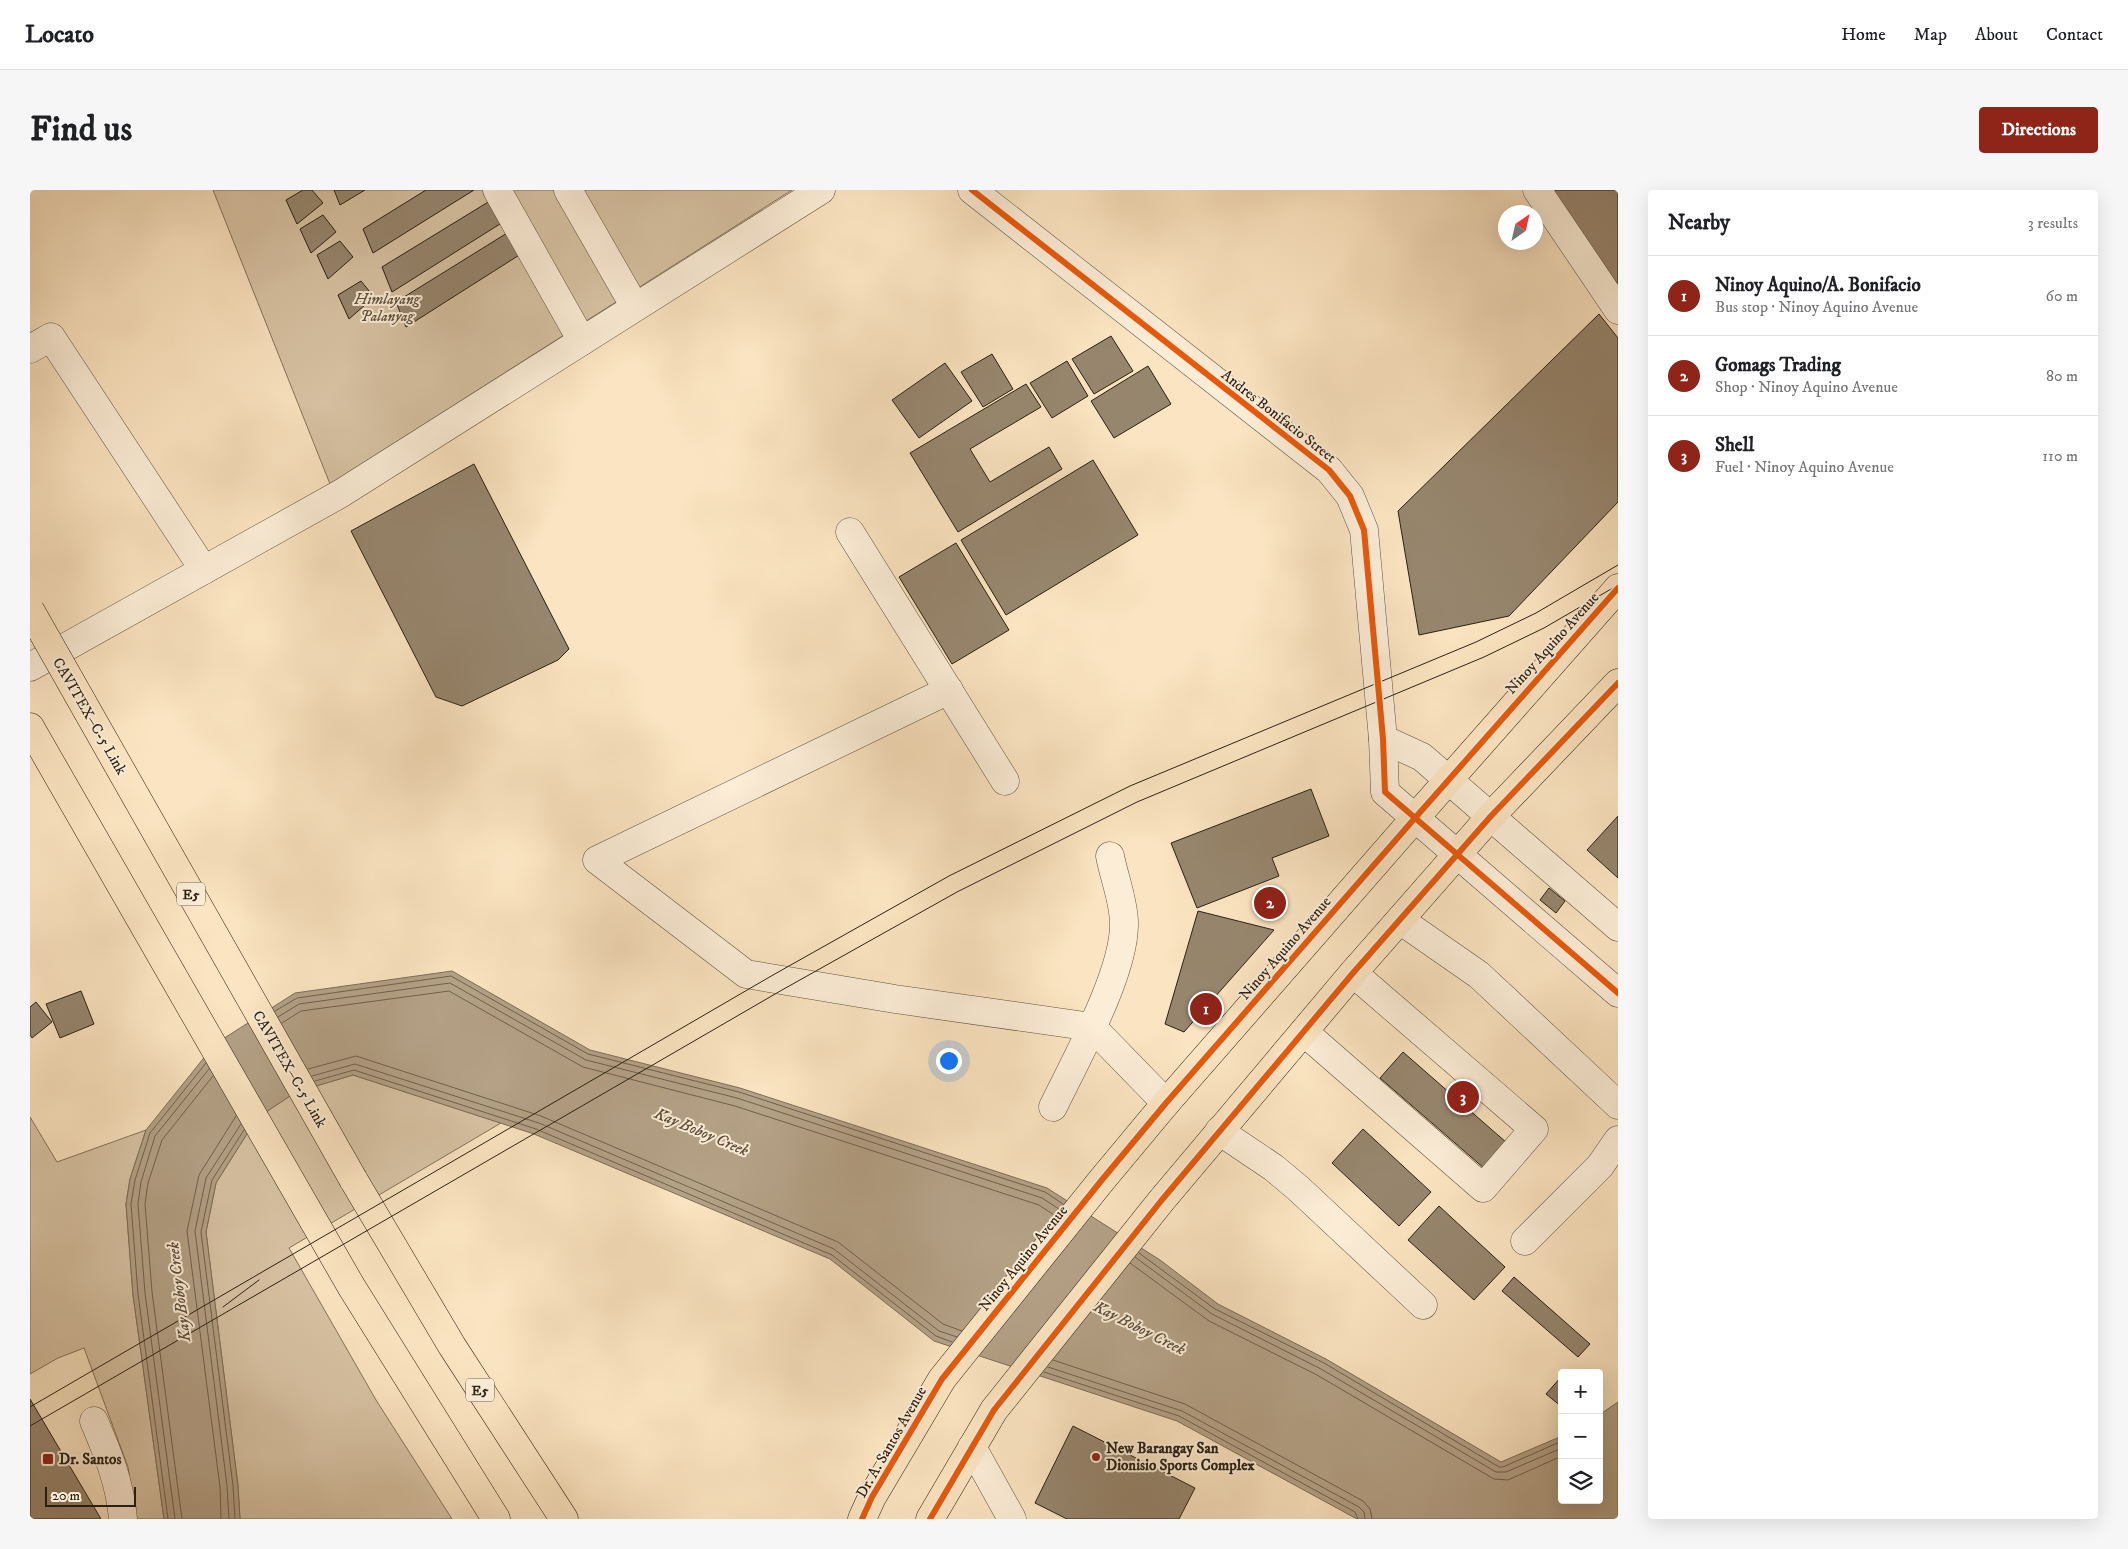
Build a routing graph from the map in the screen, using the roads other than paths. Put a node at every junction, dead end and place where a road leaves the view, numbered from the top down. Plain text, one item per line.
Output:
1 (498, 190) edge
2 (568, 190) edge
3 (821, 190) edge
4 (972, 190) edge
5 (1537, 190) edge
6 (635, 308) junction
7 (1618, 310) edge
8 (582, 341) junction
9 (30, 349) edge
10 (850, 532) dead end
11 (204, 570) junction
12 (1618, 588) edge
13 (30, 610) edge
14 (30, 667) edge
15 (1618, 684) edge
16 (949, 690) junction
17 (30, 727) edge
18 (1383, 739) junction
19 (1448, 780) junction
20 (1004, 781) dead end
21 (1490, 816) junction
22 (1415, 818) junction
23 (1458, 854) junction
24 (1110, 856) dead end
25 (1400, 920) junction
26 (1618, 927) edge
27 (1354, 973) junction
28 (1618, 993) edge
29 (1092, 1027) junction
30 (1304, 1032) junction
31 (1166, 1103) junction
32 (1618, 1105) edge
33 (1053, 1107) dead end
34 (1219, 1131) junction
35 (1618, 1140) edge
36 (1525, 1241) dead end
37 (1423, 1305) dead end
38 (942, 1379) joint
39 (94, 1421) dead end
40 (972, 1447) junction
41 (123, 1519) edge
42 (496, 1519) edge
43 (564, 1519) edge
44 (862, 1519) edge
45 (930, 1519) edge
46 (1012, 1519) edge

1 - 8 street
2 - 6 street
3 - 6 street
4 - 18 street, Andres Bonifacio Street
5 - 7 street
6 - 8 street
8 - 11 street
9 - 11 street
10 - 16 street
11 - 14 street
12 - 19 main road, Ninoy Aquino Avenue
13 - 43 main road, CAVITEX–C-5 Link / E5, bridge
15 - 21 main road
16 - 20 street
16 - 29 street
17 - 42 main road
18 - 19 street
18 - 22 street, Andres Bonifacio Street
19 - 21 street
19 - 22 main road, Ninoy Aquino Avenue
21 - 23 main road
21 - 26 street
22 - 23 street, Andres Bonifacio Street
22 - 31 main road, Ninoy Aquino Avenue
23 - 25 main road
23 - 28 street, Andres Bonifacio Street
24 - 29 street
25 - 27 main road
25 - 32 street
27 - 30 main road
27 - 30 street
29 - 31 street
29 - 33 street
30 - 34 main road
31 - 38 main road, Ninoy Aquino Avenue
34 - 37 street
34 - 40 main road
35 - 36 street
38 - 44 main road, Dr. A. Santos Avenue
39 - 41 street
40 - 45 main road
40 - 46 street

